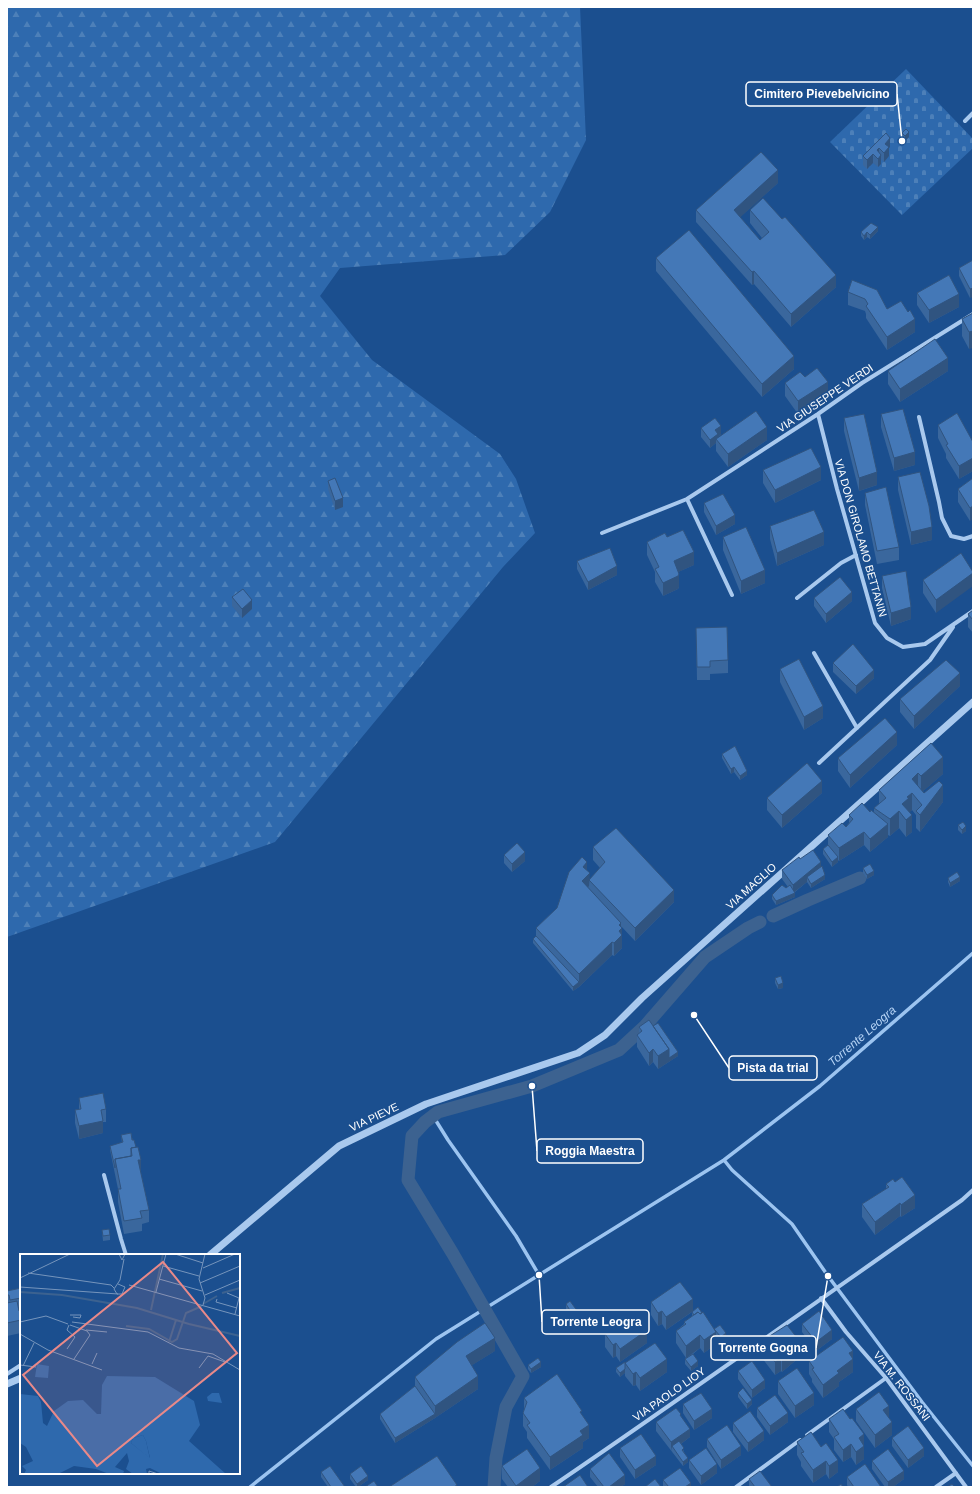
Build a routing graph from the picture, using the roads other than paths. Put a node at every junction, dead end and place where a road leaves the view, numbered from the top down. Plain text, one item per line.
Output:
1 (973, 114) edge
2 (965, 121) dead end
3 (973, 314) edge
4 (818, 414) junction
5 (919, 417) dead end
6 (687, 499) junction
7 (602, 533) dead end
8 (973, 536) edge
9 (856, 555) junction
10 (732, 595) dead end
11 (797, 598) dead end
12 (973, 611) edge
13 (956, 624) junction
14 (814, 653) dead end
15 (973, 702) edge
16 (857, 728) junction
17 (819, 763) dead end
18 (578, 1053) joint
19 (104, 1175) dead end
20 (973, 1190) edge
21 (126, 1254) edge
22 (211, 1254) edge
23 (821, 1298) junction
24 (20, 1366) edge
25 (7, 1374) edge
26 (20, 1378) edge
27 (886, 1378) junction
28 (7, 1384) edge
29 (956, 1473) junction
30 (551, 1487) edge
31 (736, 1487) edge
32 (936, 1487) edge
33 (966, 1487) edge

1 - 2 street
3 - 4 street, VIA GIUSEPPE VERDI
4 - 6 street, VIA GIUSEPPE VERDI
4 - 9 street, VIA DON GIROLAMO BETTANIN
5 - 8 street
6 - 7 street, VIA GIUSEPPE VERDI
6 - 10 street
9 - 11 street
9 - 13 street, VIA DON GIROLAMO BETTANIN
12 - 13 street, VIA DON GIROLAMO BETTANIN
13 - 16 street
14 - 16 street
15 - 18 street, VIA MAGLIO
16 - 17 street
18 - 22 street, VIA PIEVE
19 - 21 street
20 - 23 street, VIA PAOLO LIOY
23 - 27 street, VIA M. ROSSANI
23 - 30 street, VIA PAOLO LIOY
24 - 25 street
26 - 28 street
27 - 29 street, VIA M. ROSSANI
27 - 31 street
29 - 32 street
29 - 33 street, VIA M. ROSSANI

